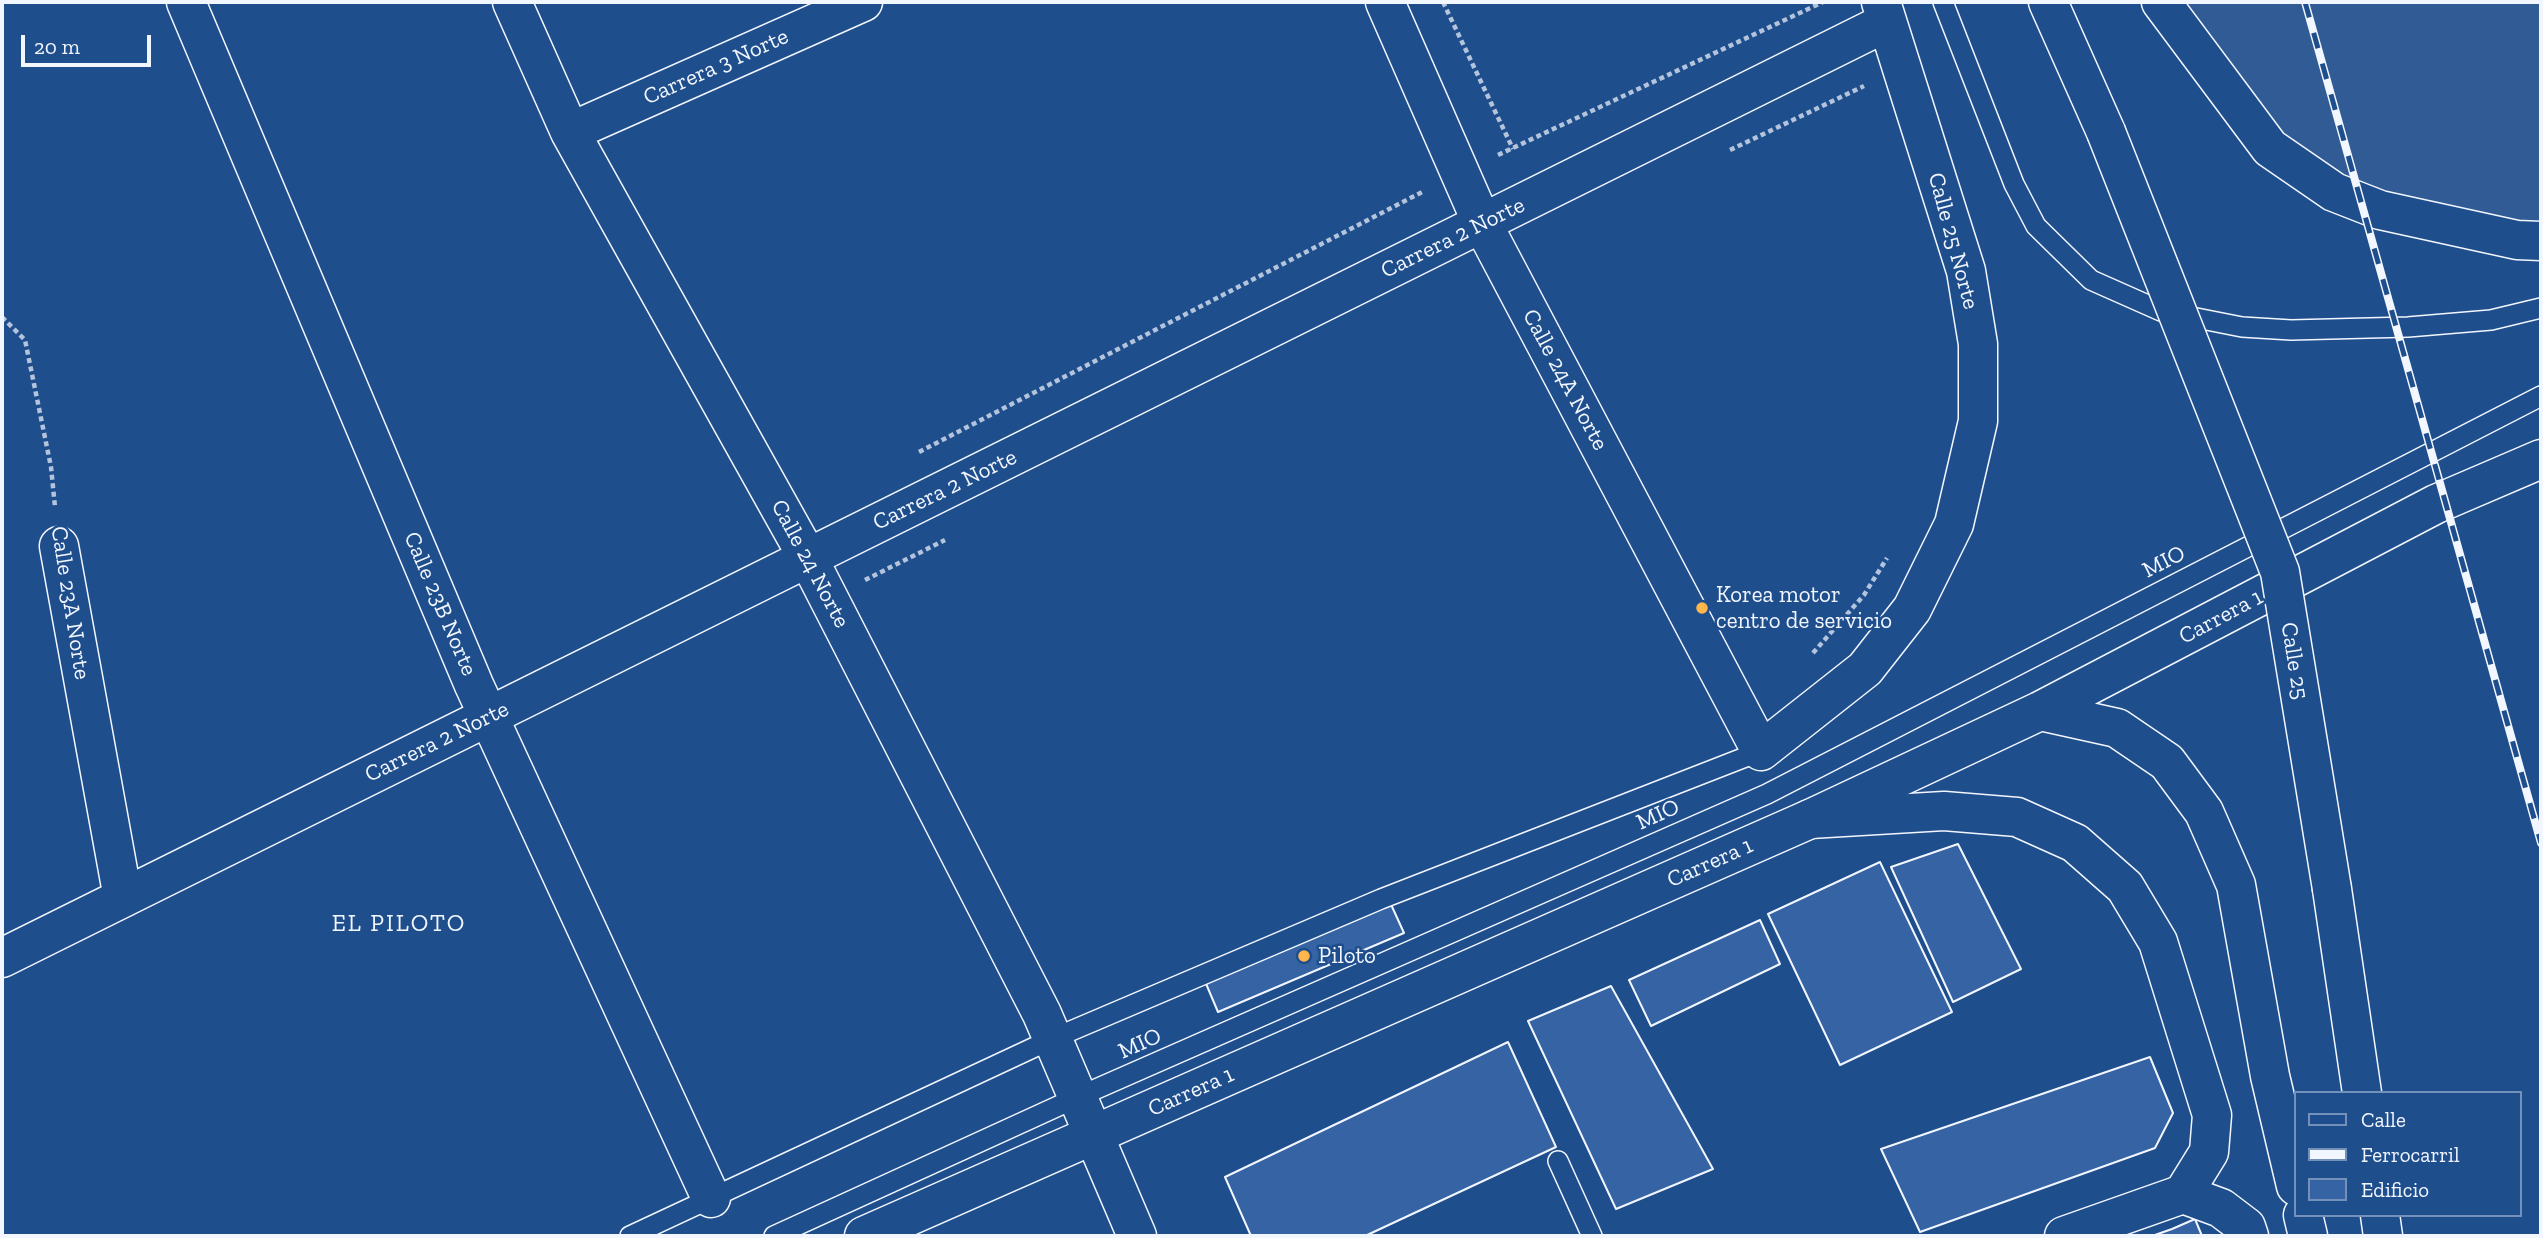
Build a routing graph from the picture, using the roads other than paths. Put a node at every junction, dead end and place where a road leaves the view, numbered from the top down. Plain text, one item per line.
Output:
1 (186, 2) edge
2 (512, 2) edge
3 (863, 2) edge
4 (1385, 2) edge
5 (1943, 2) edge
6 (2048, 2) edge
7 (2161, 2) edge
8 (1884, 12) edge
9 (570, 132) junction
10 (1482, 223) junction
11 (2541, 241) edge
12 (2541, 308) edge
13 (2541, 396) edge
14 (2541, 459) edge
15 (59, 546) road end
16 (808, 558) junction
17 (2040, 711) junction
18 (489, 716) junction
19 (1761, 751) junction
20 (1810, 819) junction
21 (122, 898) junction
22 (2, 958) edge
23 (1052, 1039) junction
24 (2362, 1091) edge
25 (1078, 1097) junction
26 (1094, 1134) junction
27 (1558, 1161) dead end
28 (2294, 1178) edge
29 (2183, 1194) junction
30 (712, 1198) junction
31 (2303, 1217) edge
32 (2380, 1217) edge
33 (2247, 1231) edge
34 (630, 1236) edge
35 (774, 1236) edge
36 (864, 1236) edge
37 (1137, 1236) edge
38 (1592, 1236) edge
39 (2064, 1236) edge
40 (2308, 1236) edge
41 (2383, 1236) edge

1 - 18 street, Calle 23B Norte
2 - 9 street, Calle 24 Norte
3 - 9 street, Carrera 3 Norte
4 - 10 street, Calle 24A Norte
5 - 12 lane
6 - 24 street, Calle 25, bridge
7 - 11 street
8 - 10 street, Carrera 2 Norte
8 - 19 street, Calle 25 Norte
9 - 16 street, Calle 24 Norte
10 - 16 street, Carrera 2 Norte
10 - 19 street, Calle 24A Norte
13 - 25 lane, MIO
14 - 17 street, Carrera 1
15 - 21 street, Calle 23A Norte
16 - 18 street, Carrera 2 Norte
16 - 23 street, Calle 24 Norte
17 - 20 street, Carrera 1
17 - 28 street
18 - 21 street, Carrera 2 Norte
18 - 30 street, Calle 23B Norte
19 - 23 lane
20 - 26 street, Carrera 1
20 - 29 street
21 - 22 street, Carrera 2 Norte
23 - 25 street, Calle 24 Norte
23 - 30 lane
25 - 26 street, Calle 24 Norte
25 - 35 lane, MIO
26 - 36 street, Carrera 1
26 - 37 street, Calle 24 Norte
27 - 38 lane
29 - 33 street
29 - 39 street
30 - 34 lane
31 - 40 street
32 - 41 street

